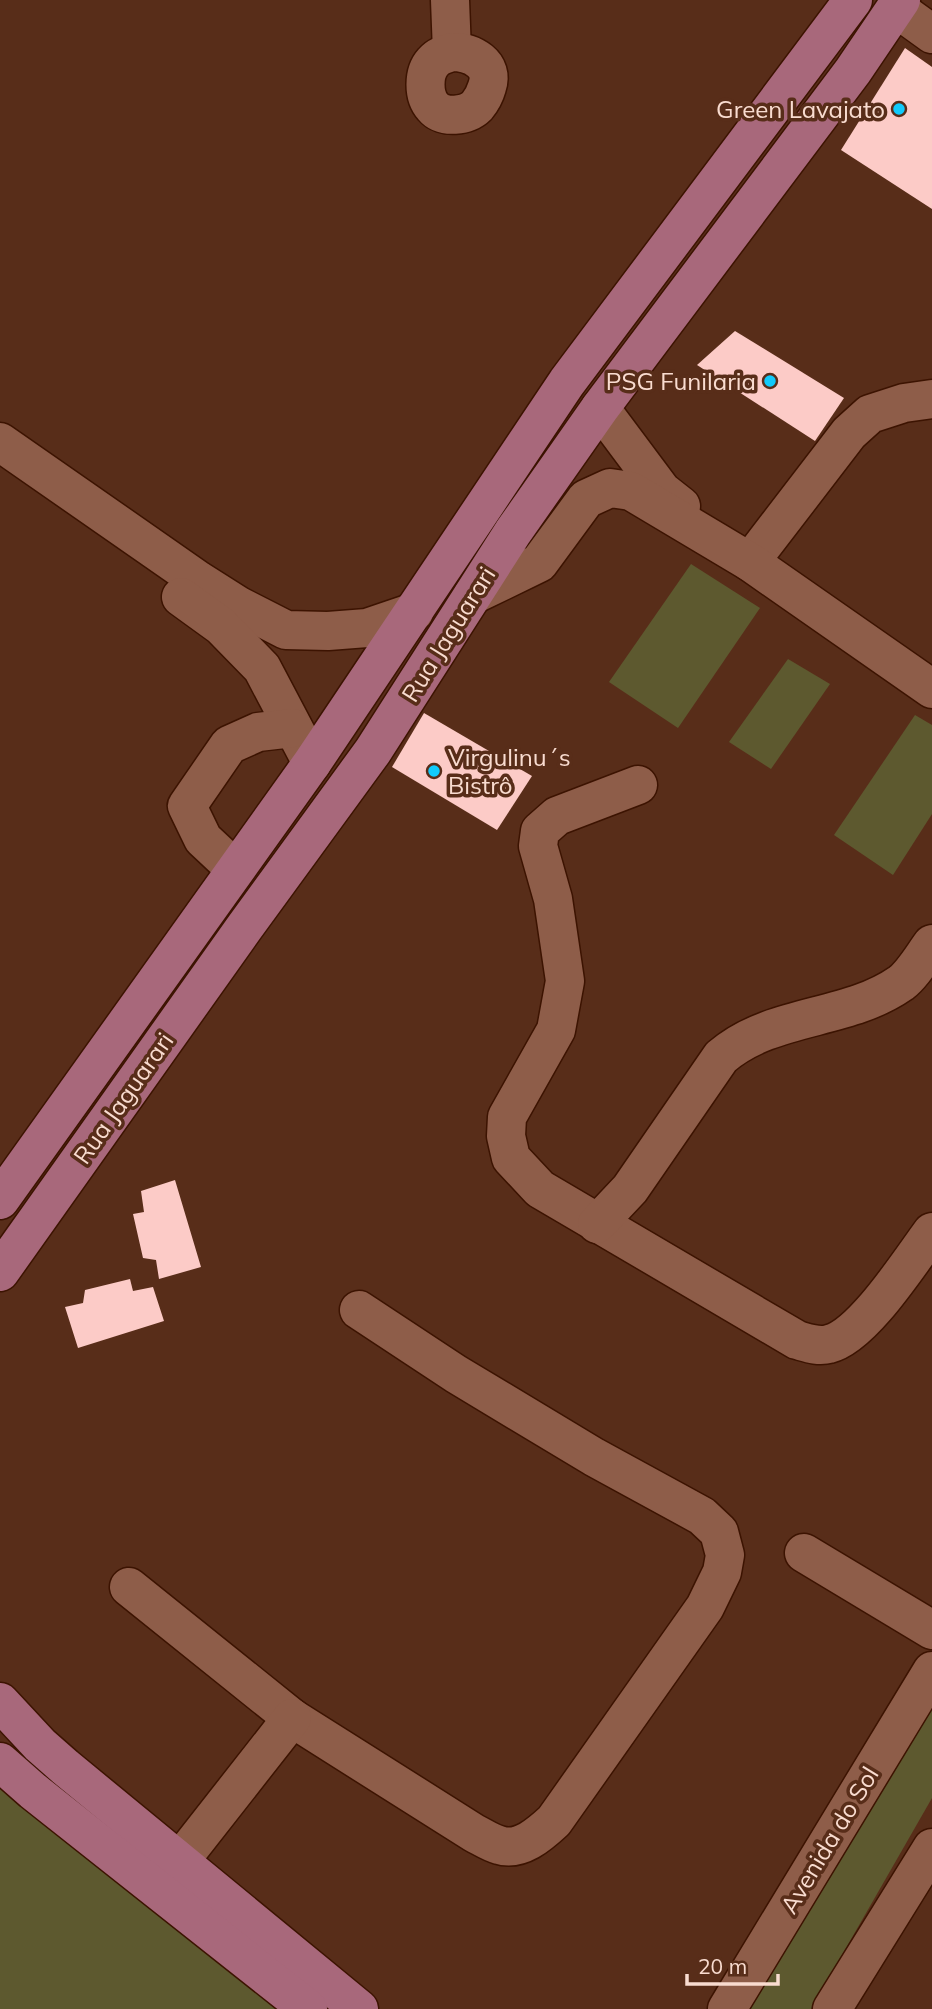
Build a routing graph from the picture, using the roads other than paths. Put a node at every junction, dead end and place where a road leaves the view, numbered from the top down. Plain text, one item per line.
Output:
1 (450, 0) edge
2 (853, 0) edge
3 (899, 4) edge
4 (931, 34) edge
5 (452, 52) dead end
6 (932, 399) edge
7 (600, 408) junction
8 (0, 442) edge
9 (0, 473) edge
10 (658, 497) junction
11 (750, 562) junction
12 (473, 595) junction
13 (414, 612) junction
14 (286, 630) junction
15 (261, 668) junction
16 (932, 689) edge
17 (293, 728) junction
18 (312, 762) junction
19 (638, 785) dead end
20 (235, 869) junction
21 (932, 944) edge
22 (0, 1200) edge
23 (597, 1224) junction
24 (932, 1232) edge
25 (0, 1272) edge
26 (359, 1310) dead end
27 (804, 1553) dead end
28 (129, 1587) dead end
29 (932, 1630) edge
30 (932, 1671) edge
31 (0, 1702) edge
32 (292, 1718) junction
33 (0, 1762) edge
34 (932, 1848) edge
35 (179, 1862) junction
36 (308, 2009) edge
37 (359, 2009) edge
38 (727, 2009) edge
39 (832, 2009) edge

1 - 5 street
2 - 13 main road, Rua Jaguarari
3 - 4 street
3 - 7 main road, Rua Jaguarari
6 - 11 street
7 - 10 street
7 - 12 main road, Rua Jaguarari
8 - 14 street
9 - 15 street
10 - 11 street
10 - 12 street
11 - 16 street
12 - 25 main road, Rua Jaguarari
13 - 14 street
13 - 18 main road, Rua Jaguarari
14 - 15 street
15 - 17 street
17 - 18 street
17 - 20 street
18 - 20 main road, Rua Jaguarari
19 - 23 street
20 - 22 main road, Rua Jaguarari
21 - 23 street
23 - 24 street
26 - 32 street
27 - 29 street
28 - 32 street
30 - 38 street, Avenida do Sol
31 - 35 main road
32 - 35 street
33 - 36 main road
34 - 39 street
35 - 37 main road

